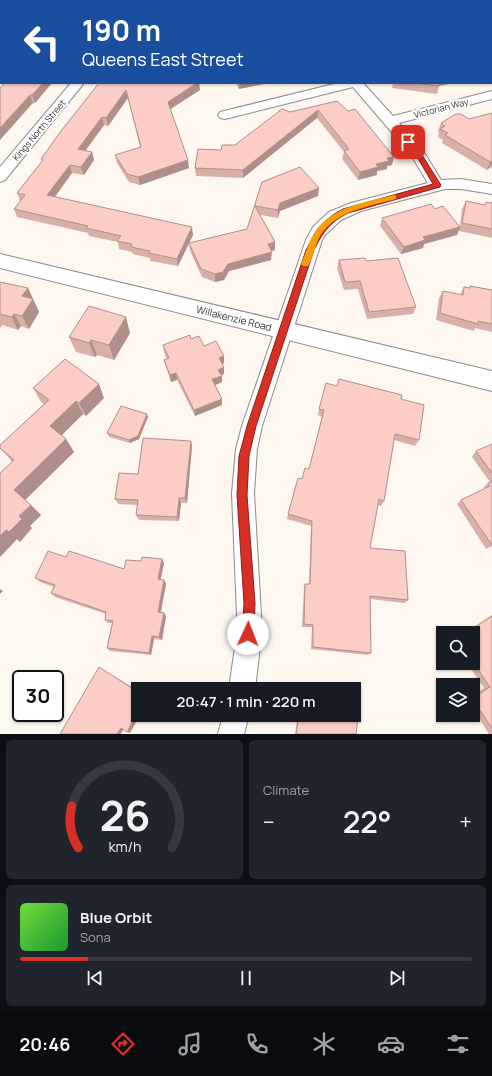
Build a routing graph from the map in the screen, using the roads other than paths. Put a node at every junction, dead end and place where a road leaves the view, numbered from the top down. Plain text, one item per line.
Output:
1 (77, 84) edge
2 (351, 84) edge
3 (356, 84) edge
4 (492, 95) edge
5 (224, 115) dead end
6 (390, 121) junction
7 (0, 177) edge
8 (437, 185) junction
9 (492, 189) edge
10 (0, 261) edge
11 (283, 330) junction
12 (492, 381) edge
13 (243, 682) edge
14 (234, 722) edge
15 (231, 734) edge

1 - 7 street, Kings North Street
2 - 5 street
3 - 6 street
4 - 6 street, Victorian Way
6 - 8 street
8 - 9 street
8 - 11 street
10 - 11 street, Willakenzie Road
11 - 12 street, Willakenzie Road
11 - 13 street
14 - 15 street

